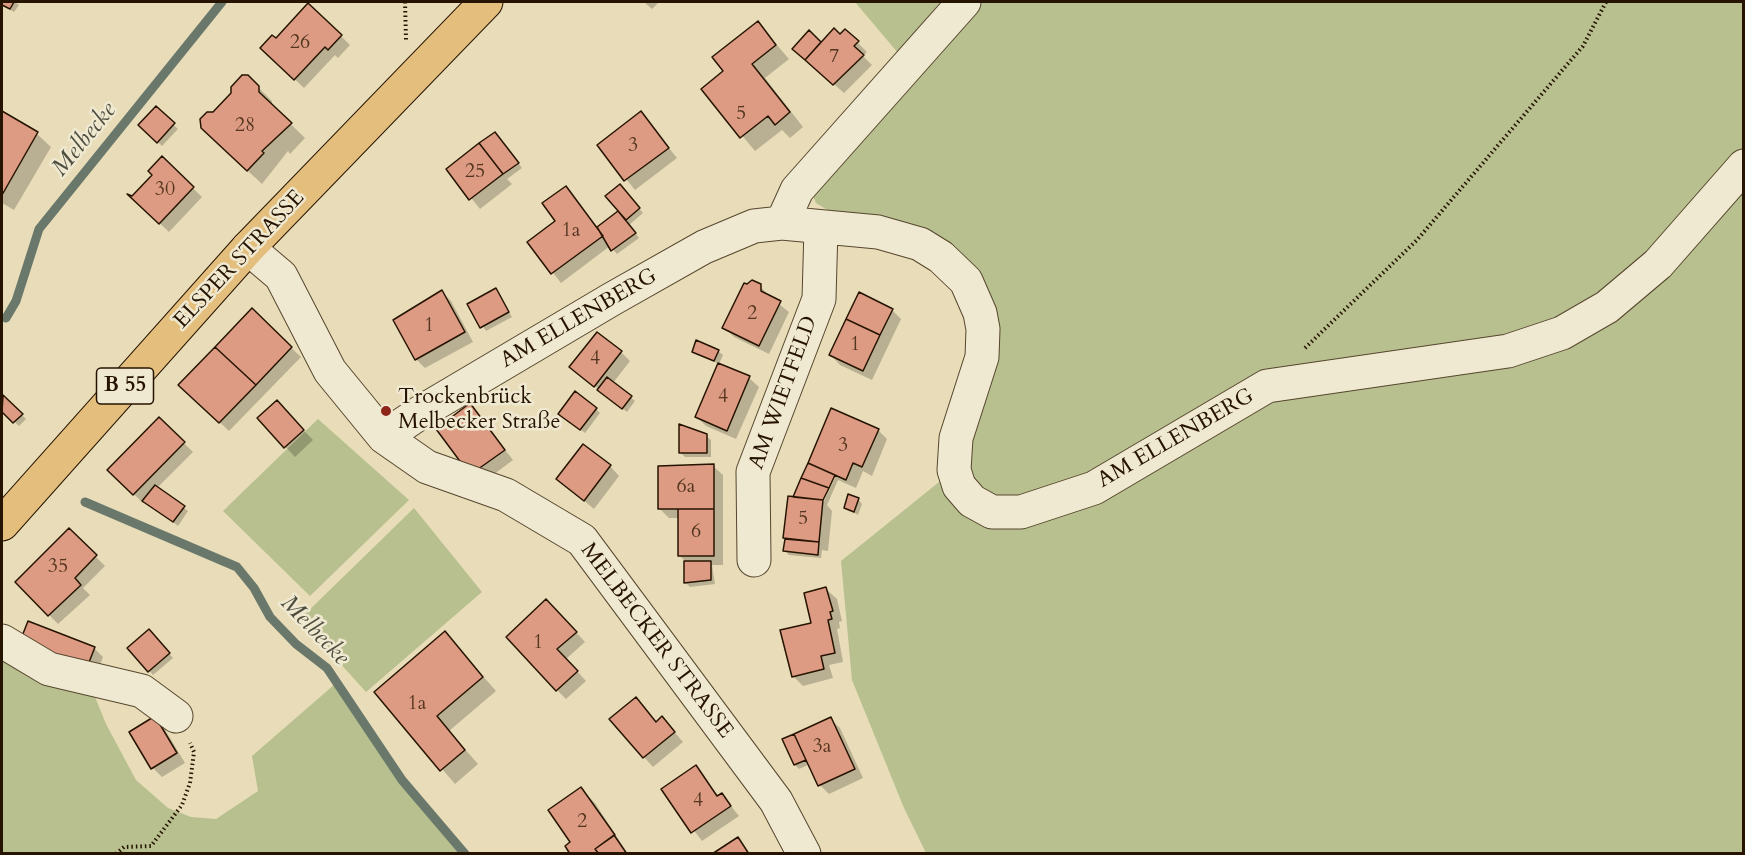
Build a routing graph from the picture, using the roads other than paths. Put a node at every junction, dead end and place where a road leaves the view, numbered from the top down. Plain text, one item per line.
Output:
1 (486, 2) edge
2 (964, 2) edge
3 (1743, 166) edge
4 (782, 223) junction
5 (821, 228) junction
6 (248, 248) junction
7 (384, 437) junction
8 (2, 524) edge
9 (754, 560) dead end
10 (2, 641) edge
11 (176, 716) road end
12 (804, 854) edge

1 - 6 main road, ELSPER STRASSE / B 55
2 - 4 street
3 - 5 street, AM ELLENBERG
4 - 5 street, AM ELLENBERG
4 - 7 street, AM ELLENBERG
5 - 9 street, AM WIETFELD
6 - 7 street, MELBECKER STRASSE
6 - 8 main road, ELSPER STRASSE / B 55
7 - 12 street, MELBECKER STRASSE
10 - 11 street

